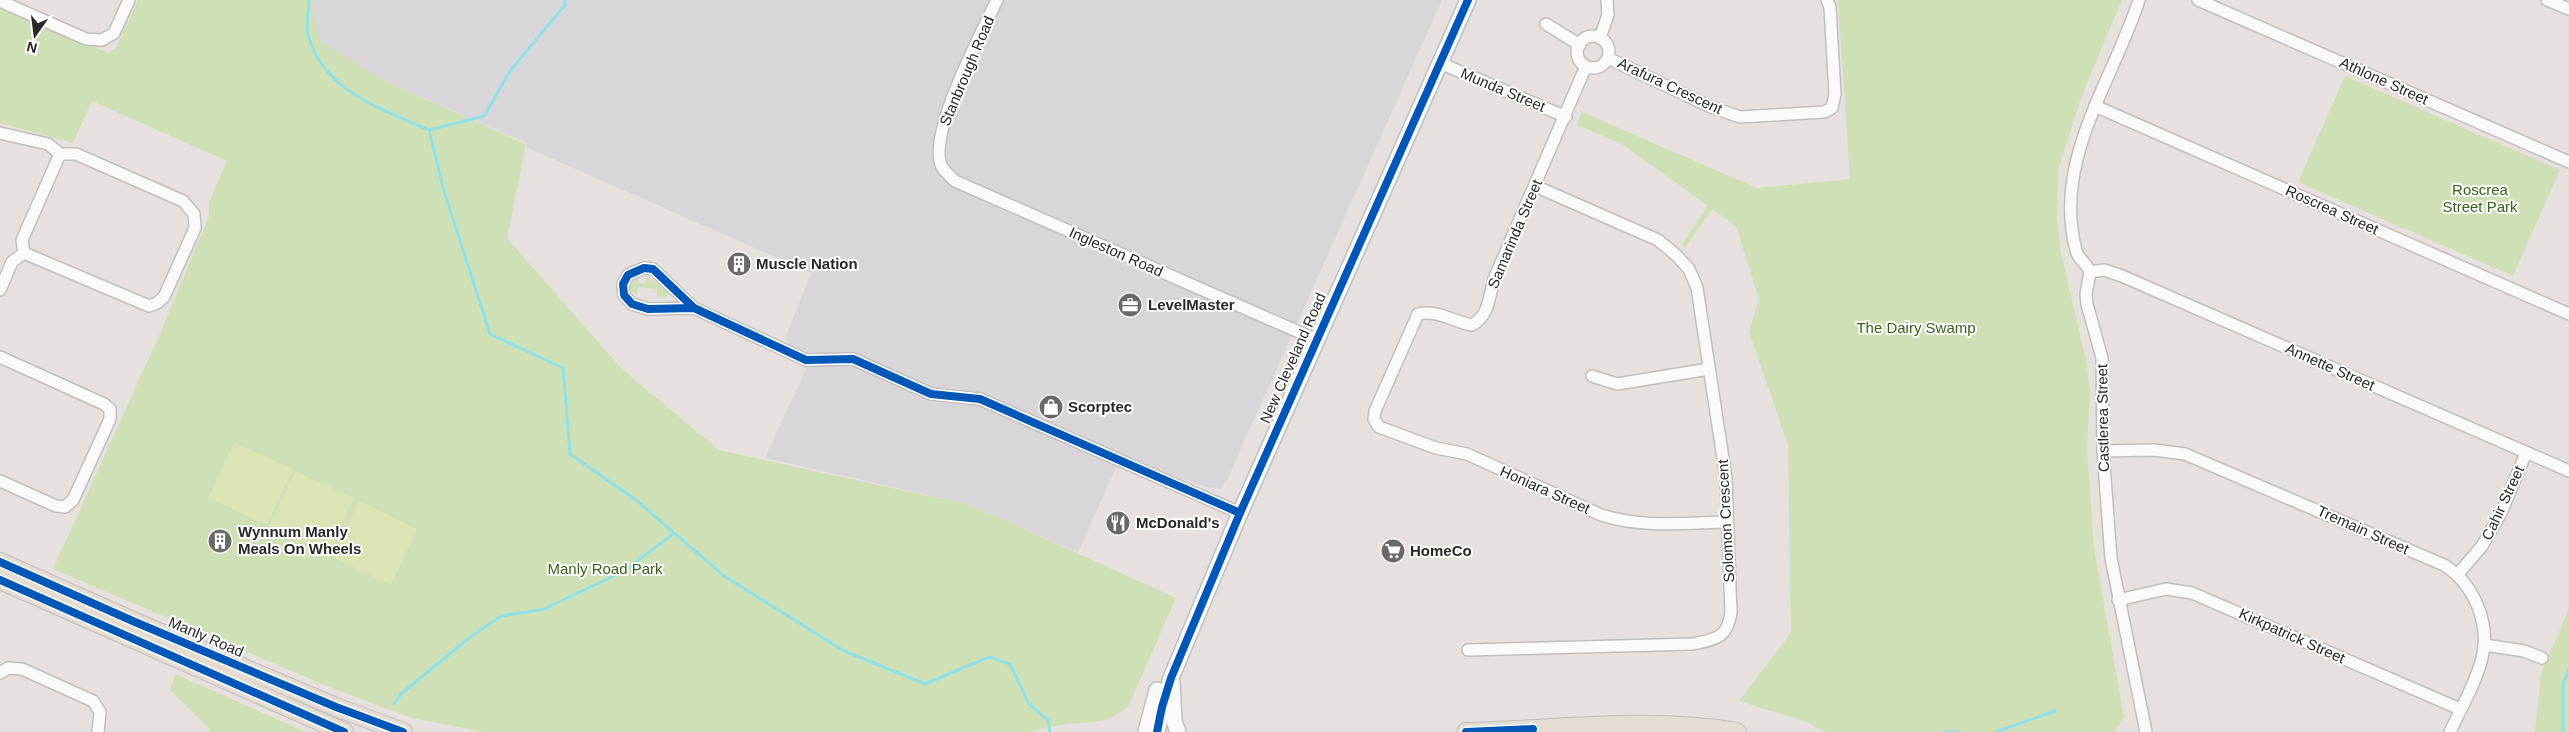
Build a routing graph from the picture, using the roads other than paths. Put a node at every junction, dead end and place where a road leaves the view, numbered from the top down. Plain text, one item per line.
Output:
1 (129, 0) edge
2 (997, 0) edge
3 (1468, 0) edge
4 (1607, 0) edge
5 (1827, 0) edge
6 (2139, 0) edge
7 (2198, 0) edge
8 (2547, 0) edge
9 (0, 1) edge
10 (2569, 10) edge
11 (1546, 24) dead end
12 (1600, 38) junction
13 (1580, 45) junction
14 (1608, 58) junction
15 (1440, 63) junction
16 (1586, 66) junction
17 (2094, 106) junction
18 (1566, 117) junction
19 (0, 133) edge
20 (938, 142) joint
21 (60, 154) junction
22 (2569, 162) edge
23 (1535, 186) junction
24 (24, 253) junction
25 (2090, 272) junction
26 (0, 290) edge
27 (694, 308) junction
28 (2569, 314) edge
29 (1317, 340) junction
30 (0, 357) edge
31 (1709, 369) junction
32 (1592, 376) dead end
33 (1374, 419) joint
34 (2103, 451) junction
35 (2526, 453) junction
36 (2569, 471) edge
37 (0, 481) edge
38 (1240, 514) junction
39 (1727, 522) junction
40 (0, 562) edge
41 (2458, 574) junction
42 (0, 580) edge
43 (2118, 600) junction
44 (2485, 645) junction
45 (1468, 650) dead end
46 (2542, 658) dead end
47 (0, 673) edge
48 (1171, 678) junction
49 (2460, 709) junction
50 (98, 732) edge
51 (344, 732) edge
52 (403, 732) edge
53 (1146, 732) edge
54 (1157, 732) edge
55 (1178, 732) edge
56 (1466, 732) edge
57 (1738, 732) edge
58 (2146, 732) edge
59 (2450, 732) edge

1 - 9 street
2 - 20 street, Stanbrough Road
3 - 15 street, New Cleveland Road
4 - 12 street
5 - 14 street, Arafura Crescent
6 - 17 street
7 - 22 street, Athlone Street
8 - 10 street
11 - 13 street
12 - 13 street
12 - 14 street
13 - 16 street
14 - 16 street
15 - 18 street, Munda Street
15 - 29 street, New Cleveland Road
16 - 18 street, Samarinda Street
17 - 25 street
17 - 28 street, Roscrea Street
18 - 23 street, Samarinda Street
19 - 21 street
20 - 29 street, Ingleston Road
21 - 24 street
21 - 24 street
23 - 31 street, Solomon Crescent
23 - 33 street, Samarinda Street
24 - 26 street
25 - 34 street, Castlerea Street
25 - 35 street, Annette Street
27 - 27 street
27 - 38 street
29 - 38 street, New Cleveland Road
30 - 37 street
31 - 32 street
31 - 39 street, Solomon Crescent
33 - 39 street, Honiara Street
34 - 41 street, Tremain Street
34 - 43 street, Castlerea Street
35 - 36 street, Annette Street
35 - 41 street, Cahir Street
38 - 48 street, New Cleveland Road
39 - 45 street, Solomon Crescent
40 - 52 main road, Manly Road
41 - 44 street, Tremain Street
42 - 51 main road, Manly Road
43 - 49 street, Kirkpatrick Street
43 - 58 street, Castlerea Street
44 - 46 street
44 - 49 street, Tremain Street
47 - 50 street
48 - 53 street, New Cleveland Road
48 - 54 street, New Cleveland Road
48 - 55 street, New Cleveland Road
49 - 59 street, Tremain Street
56 - 57 main road

